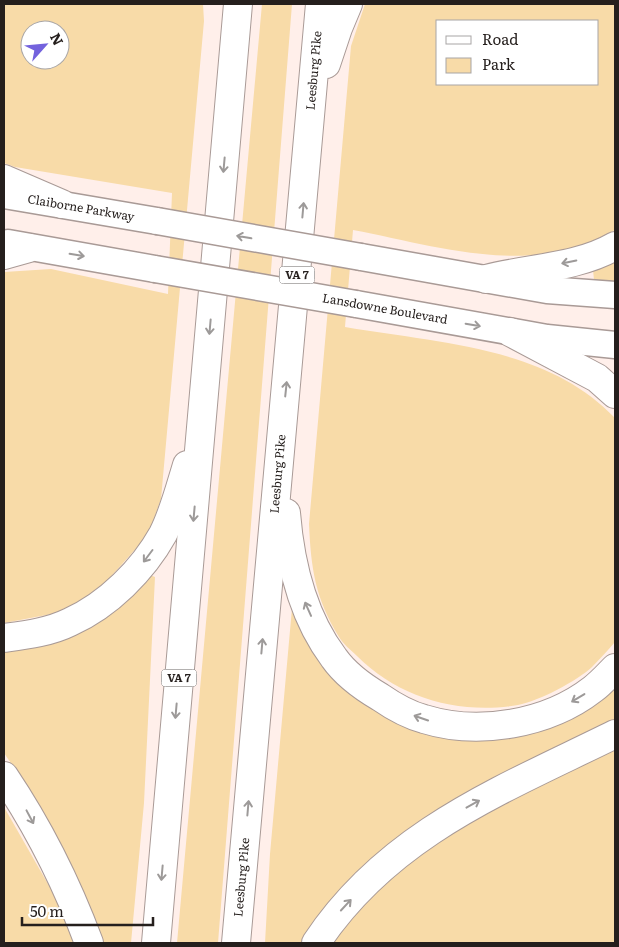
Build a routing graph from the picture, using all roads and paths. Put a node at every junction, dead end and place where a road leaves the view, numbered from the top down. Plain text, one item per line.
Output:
1 (220, 4) edge
2 (238, 4) edge
3 (320, 4) edge
4 (348, 4) edge
5 (311, 113) junction
6 (228, 117) junction
7 (4, 179) edge
8 (4, 195) edge
9 (62, 204) junction
10 (615, 246) edge
11 (12, 248) edge
12 (486, 279) junction
13 (615, 295) edge
14 (510, 332) junction
15 (615, 345) edge
16 (615, 394) edge
17 (203, 414) junction
18 (281, 438) junction
19 (4, 638) edge
20 (615, 668) edge
21 (615, 734) edge
22 (4, 776) edge
23 (89, 943) edge
24 (156, 943) edge
25 (236, 943) edge
26 (316, 943) edge

1 - 6 highway
2 - 6 highway, VA 7
3 - 5 highway, Leesburg Pike / VA 7
4 - 5 highway
18 -> 5 highway, Leesburg Pike / VA 7
6 -> 17 highway, VA 7
7 - 9 highway
8 - 9 main road, Claiborne Parkway
12 -> 9 main road, Claiborne Parkway, bridge
10 -> 12 highway
11 -> 14 main road, Lansdowne Boulevard, bridge
12 - 13 main road
14 - 15 main road, Lansdowne Boulevard
14 - 16 highway
17 -> 19 highway
17 -> 24 highway, VA 7
20 -> 18 highway
25 -> 18 highway, Leesburg Pike / VA 7
26 -> 21 highway
22 -> 23 highway

